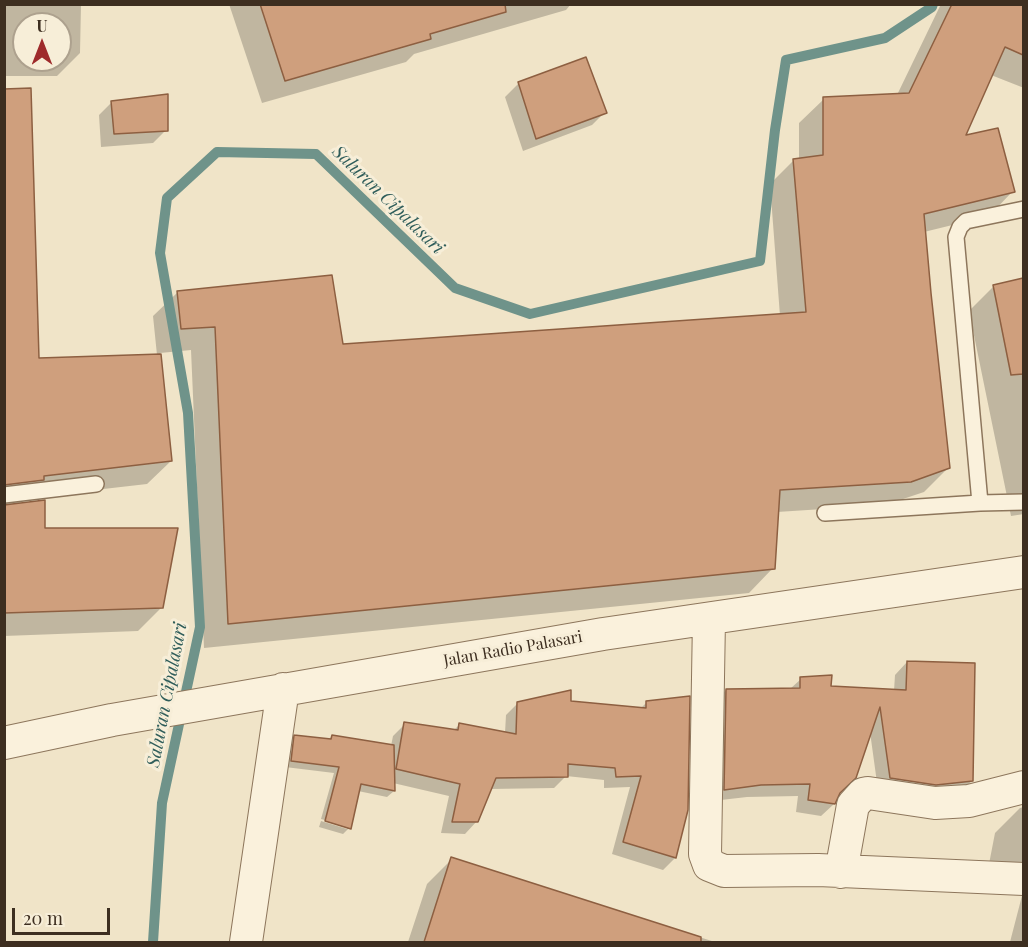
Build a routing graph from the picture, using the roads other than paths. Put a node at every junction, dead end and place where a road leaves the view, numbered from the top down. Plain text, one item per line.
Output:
1 (1023, 209) edge
2 (96, 484) dead end
3 (4, 495) edge
4 (1023, 502) edge
5 (980, 503) junction
6 (825, 513) dead end
7 (1023, 572) edge
8 (709, 619) junction
9 (283, 689) junction
10 (4, 743) edge
11 (1023, 787) edge
12 (842, 872) junction
13 (1023, 879) edge
14 (246, 942) edge

1 - 5 lane
2 - 3 lane
4 - 5 lane
5 - 6 lane
7 - 8 street, Jalan Radio Palasari
8 - 9 street, Jalan Radio Palasari
8 - 12 street
9 - 10 street, Jalan Radio Palasari
9 - 14 street
11 - 12 street
12 - 13 street

